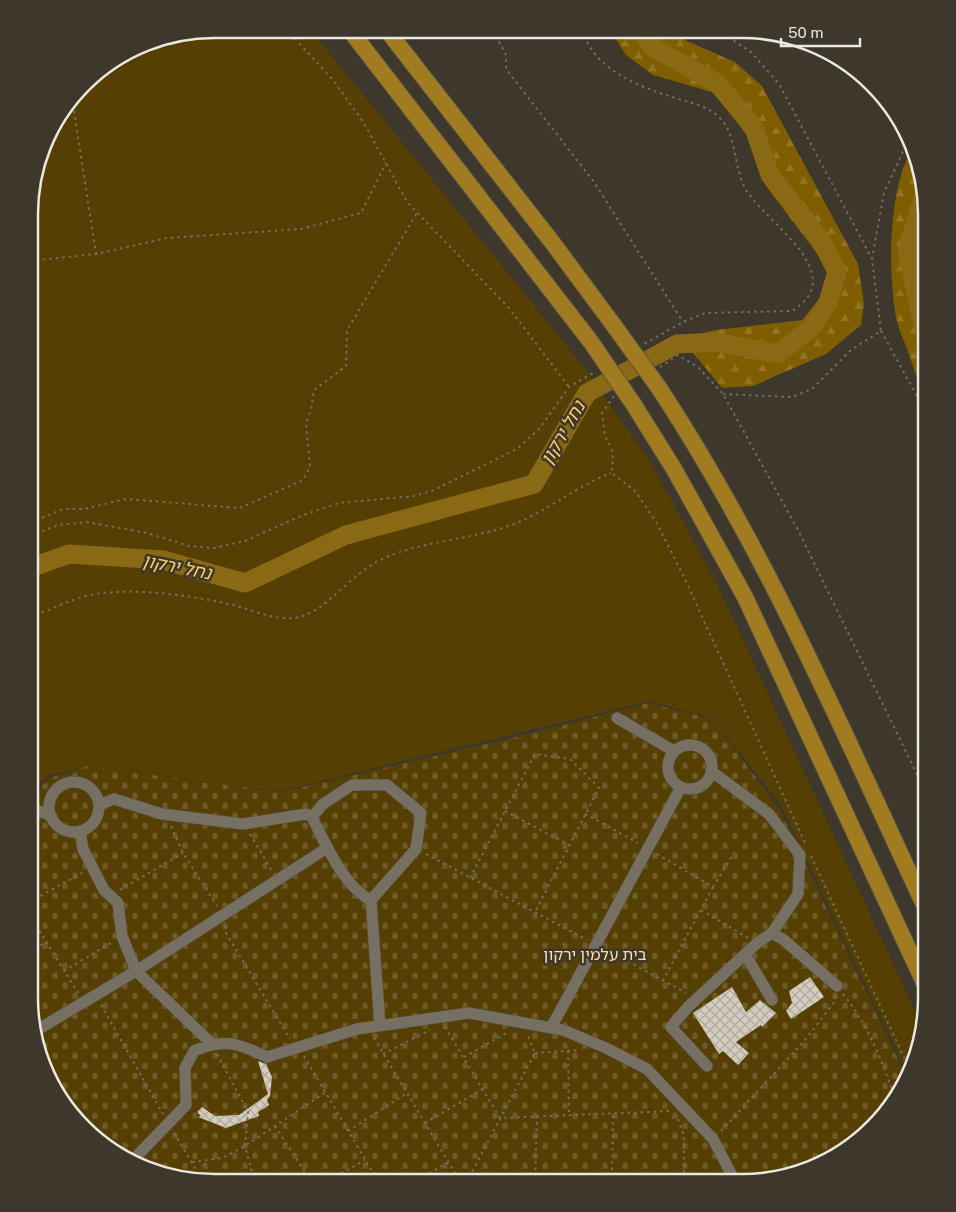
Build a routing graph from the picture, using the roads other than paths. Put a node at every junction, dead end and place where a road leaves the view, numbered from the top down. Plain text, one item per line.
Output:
1 (356, 38) edge
2 (393, 38) edge
3 (617, 718) dead end
4 (674, 751) junction
5 (711, 771) junction
6 (681, 787) junction
7 (99, 805) junction
8 (38, 811) edge
9 (50, 815) junction
10 (312, 818) junction
11 (80, 832) junction
12 (327, 848) junction
13 (918, 893) edge
14 (370, 900) junction
15 (772, 933) junction
16 (745, 954) junction
17 (918, 970) edge
18 (136, 971) junction
19 (837, 986) road end
20 (772, 1000) dead end
21 (380, 1026) junction
22 (40, 1028) edge
23 (551, 1028) junction
24 (211, 1043) junction
25 (707, 1066) dead end
26 (137, 1157) edge
27 (731, 1174) edge

1 - 17 highway, bridge
2 - 13 highway, bridge
3 - 4 lane
4 - 5 lane
4 - 6 lane
5 - 6 lane
5 - 15 lane
6 - 23 lane
7 - 9 lane
7 - 10 lane
7 - 11 lane
8 - 9 lane
9 - 11 lane
10 - 12 lane
10 - 14 lane
11 - 18 lane
12 - 14 lane
12 - 18 lane
14 - 21 lane
15 - 16 lane
15 - 19 lane
16 - 20 lane
16 - 25 lane
18 - 22 lane
18 - 24 lane
21 - 23 lane
21 - 24 lane
23 - 27 lane
24 - 26 lane

